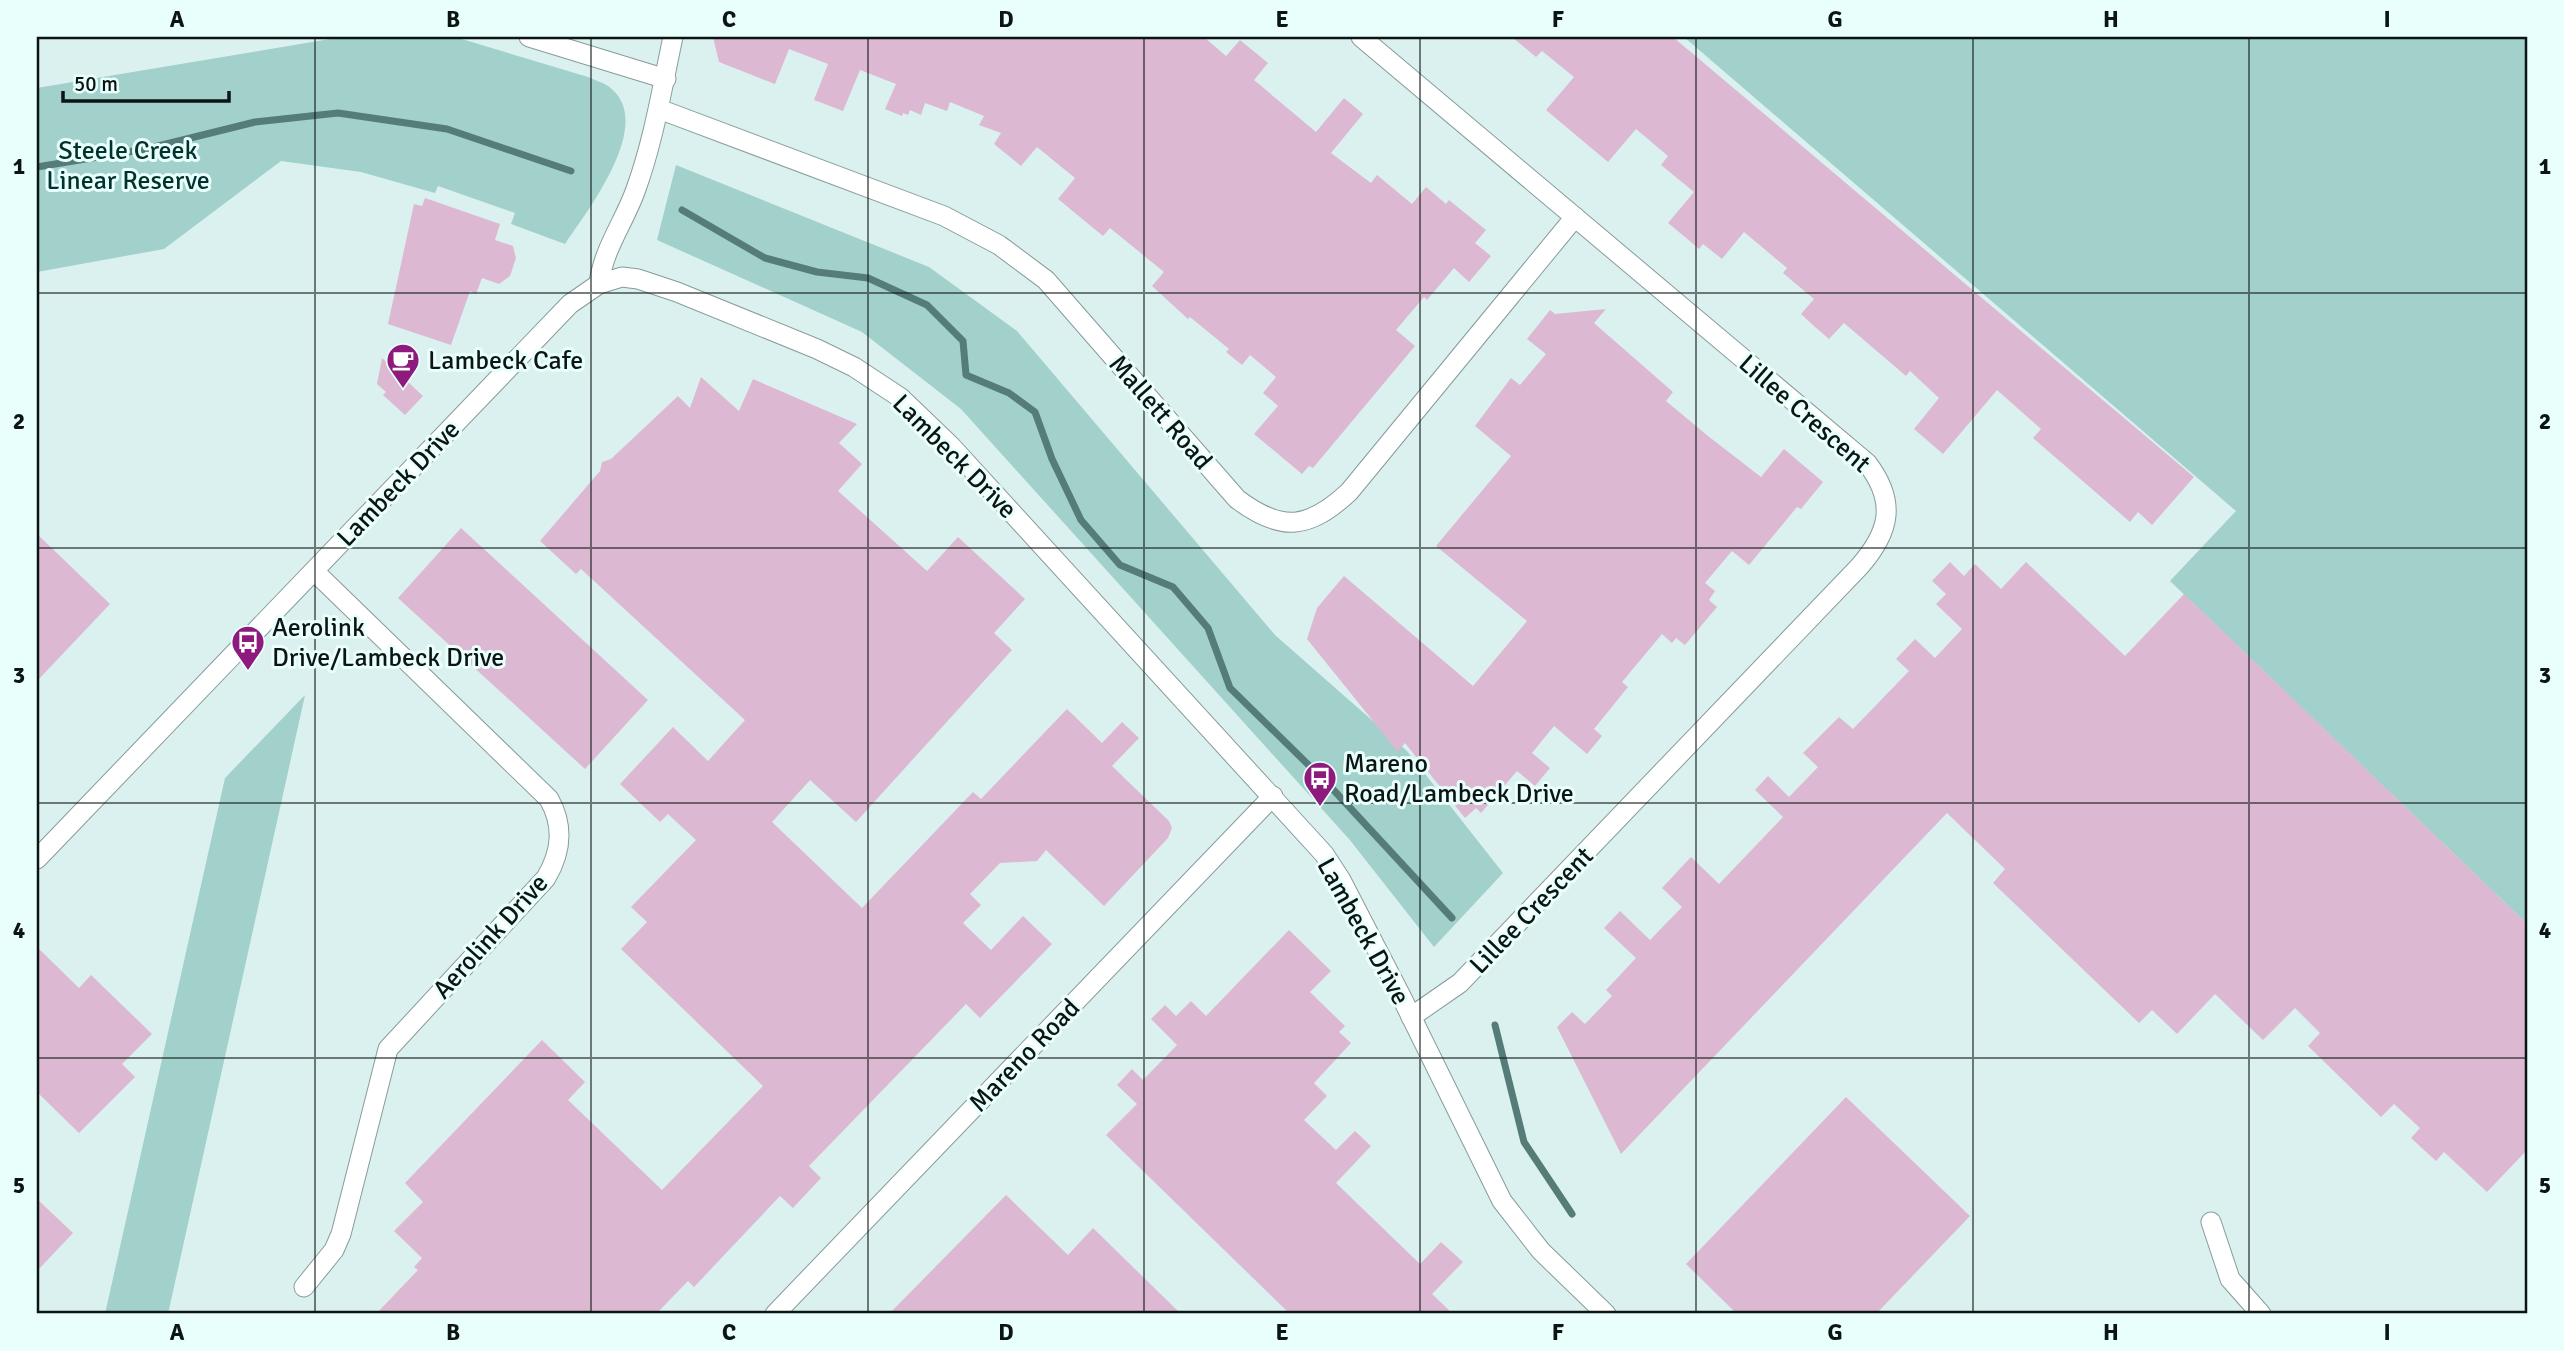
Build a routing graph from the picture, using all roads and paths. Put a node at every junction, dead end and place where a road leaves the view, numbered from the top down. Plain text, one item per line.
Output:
1 (528, 37) edge
2 (673, 37) edge
3 (1362, 37) edge
4 (666, 79) junction
5 (659, 110) junction
6 (1575, 217) junction
7 (599, 284) junction
8 (314, 570) junction
9 (1273, 796) junction
10 (37, 859) edge
11 (1411, 1017) junction
12 (2211, 1222) dead end
13 (304, 1287) dead end
14 (775, 1314) edge
15 (1606, 1314) edge
16 (2261, 1314) edge

1 - 4 street
2 - 4 street
3 - 6 street, Lillee Crescent
4 - 5 street
5 - 6 street, Mallett Road
5 - 7 street
6 - 11 street, Lillee Crescent
7 - 8 street, Lambeck Drive
7 - 9 street, Lambeck Drive
8 - 10 street, Lambeck Drive
8 - 13 street, Aerolink Drive
9 - 11 street, Lambeck Drive
9 - 14 street, Mareno Road
11 - 15 street, Lambeck Drive
12 - 16 street

